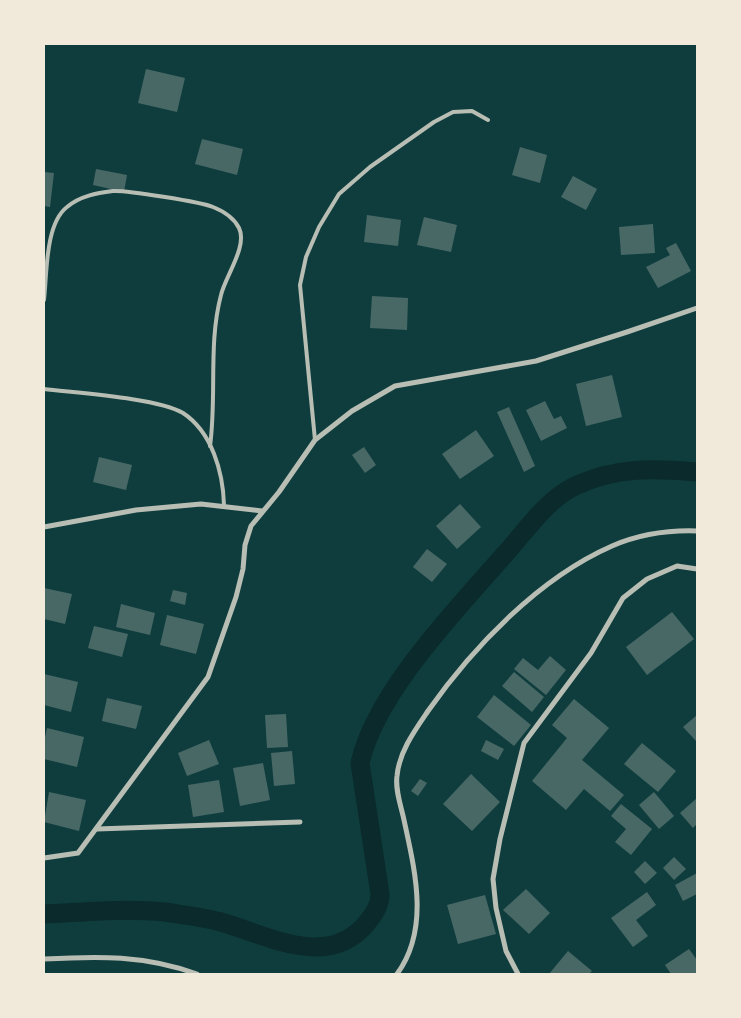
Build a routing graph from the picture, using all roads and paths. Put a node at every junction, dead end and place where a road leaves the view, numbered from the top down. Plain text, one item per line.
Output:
1 (488, 120) dead end
2 (44, 300) edge
3 (697, 308) edge
4 (44, 389) edge
5 (315, 440) junction
6 (210, 446) junction
7 (224, 505) junction
8 (262, 510) junction
9 (44, 527) edge
10 (697, 531) edge
11 (697, 569) edge
12 (300, 822) dead end
13 (97, 829) junction
14 (44, 858) edge
15 (44, 959) edge
16 (197, 974) edge
17 (397, 974) edge
18 (518, 974) edge

1 - 5 lane
2 - 6 lane
3 - 5 street
4 - 6 lane
5 - 8 street
6 - 7 lane
7 - 8 street
7 - 9 street
8 - 13 street
10 - 17 street
11 - 18 street
12 - 13 street
13 - 14 street
15 - 16 street

